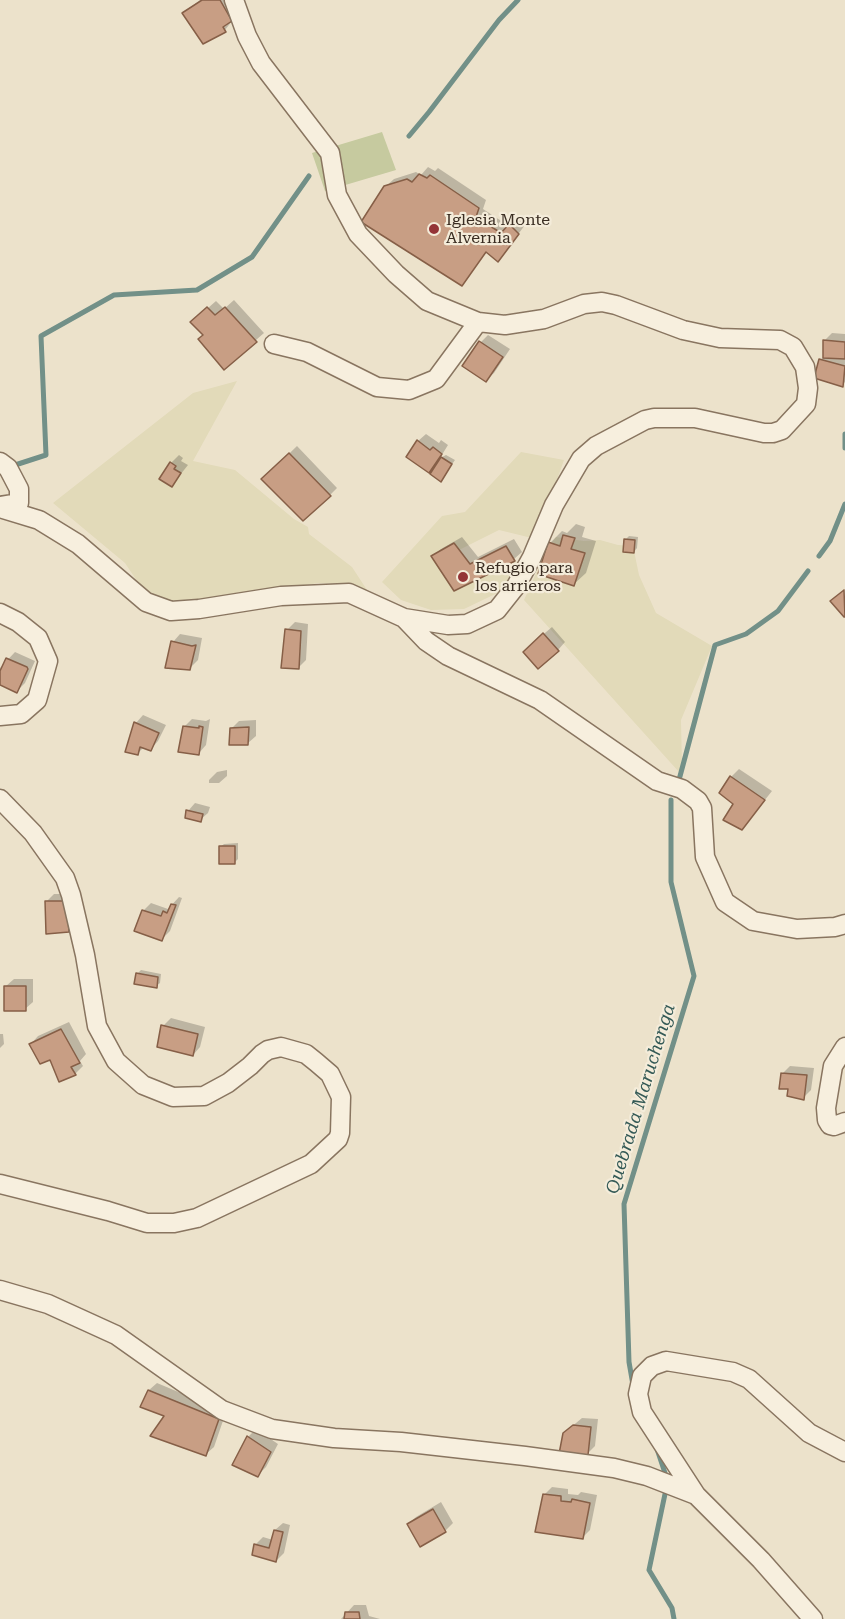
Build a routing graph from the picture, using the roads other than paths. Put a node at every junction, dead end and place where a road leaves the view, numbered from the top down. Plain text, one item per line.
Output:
1 (234, 0) edge
2 (478, 322) junction
3 (274, 344) dead end
4 (0, 462) edge
5 (0, 507) edge
6 (0, 613) edge
7 (404, 618) junction
8 (0, 716) edge
9 (0, 799) edge
10 (845, 924) edge
11 (845, 1047) edge
12 (845, 1122) edge
13 (0, 1184) edge
14 (0, 1290) edge
15 (845, 1452) edge
16 (696, 1495) junction
17 (813, 1619) edge

1 - 2 street
2 - 3 street
2 - 7 street
4 - 5 street
5 - 7 street
6 - 8 street
7 - 10 street
9 - 13 street
11 - 12 street
14 - 16 street
15 - 16 street
16 - 17 street

